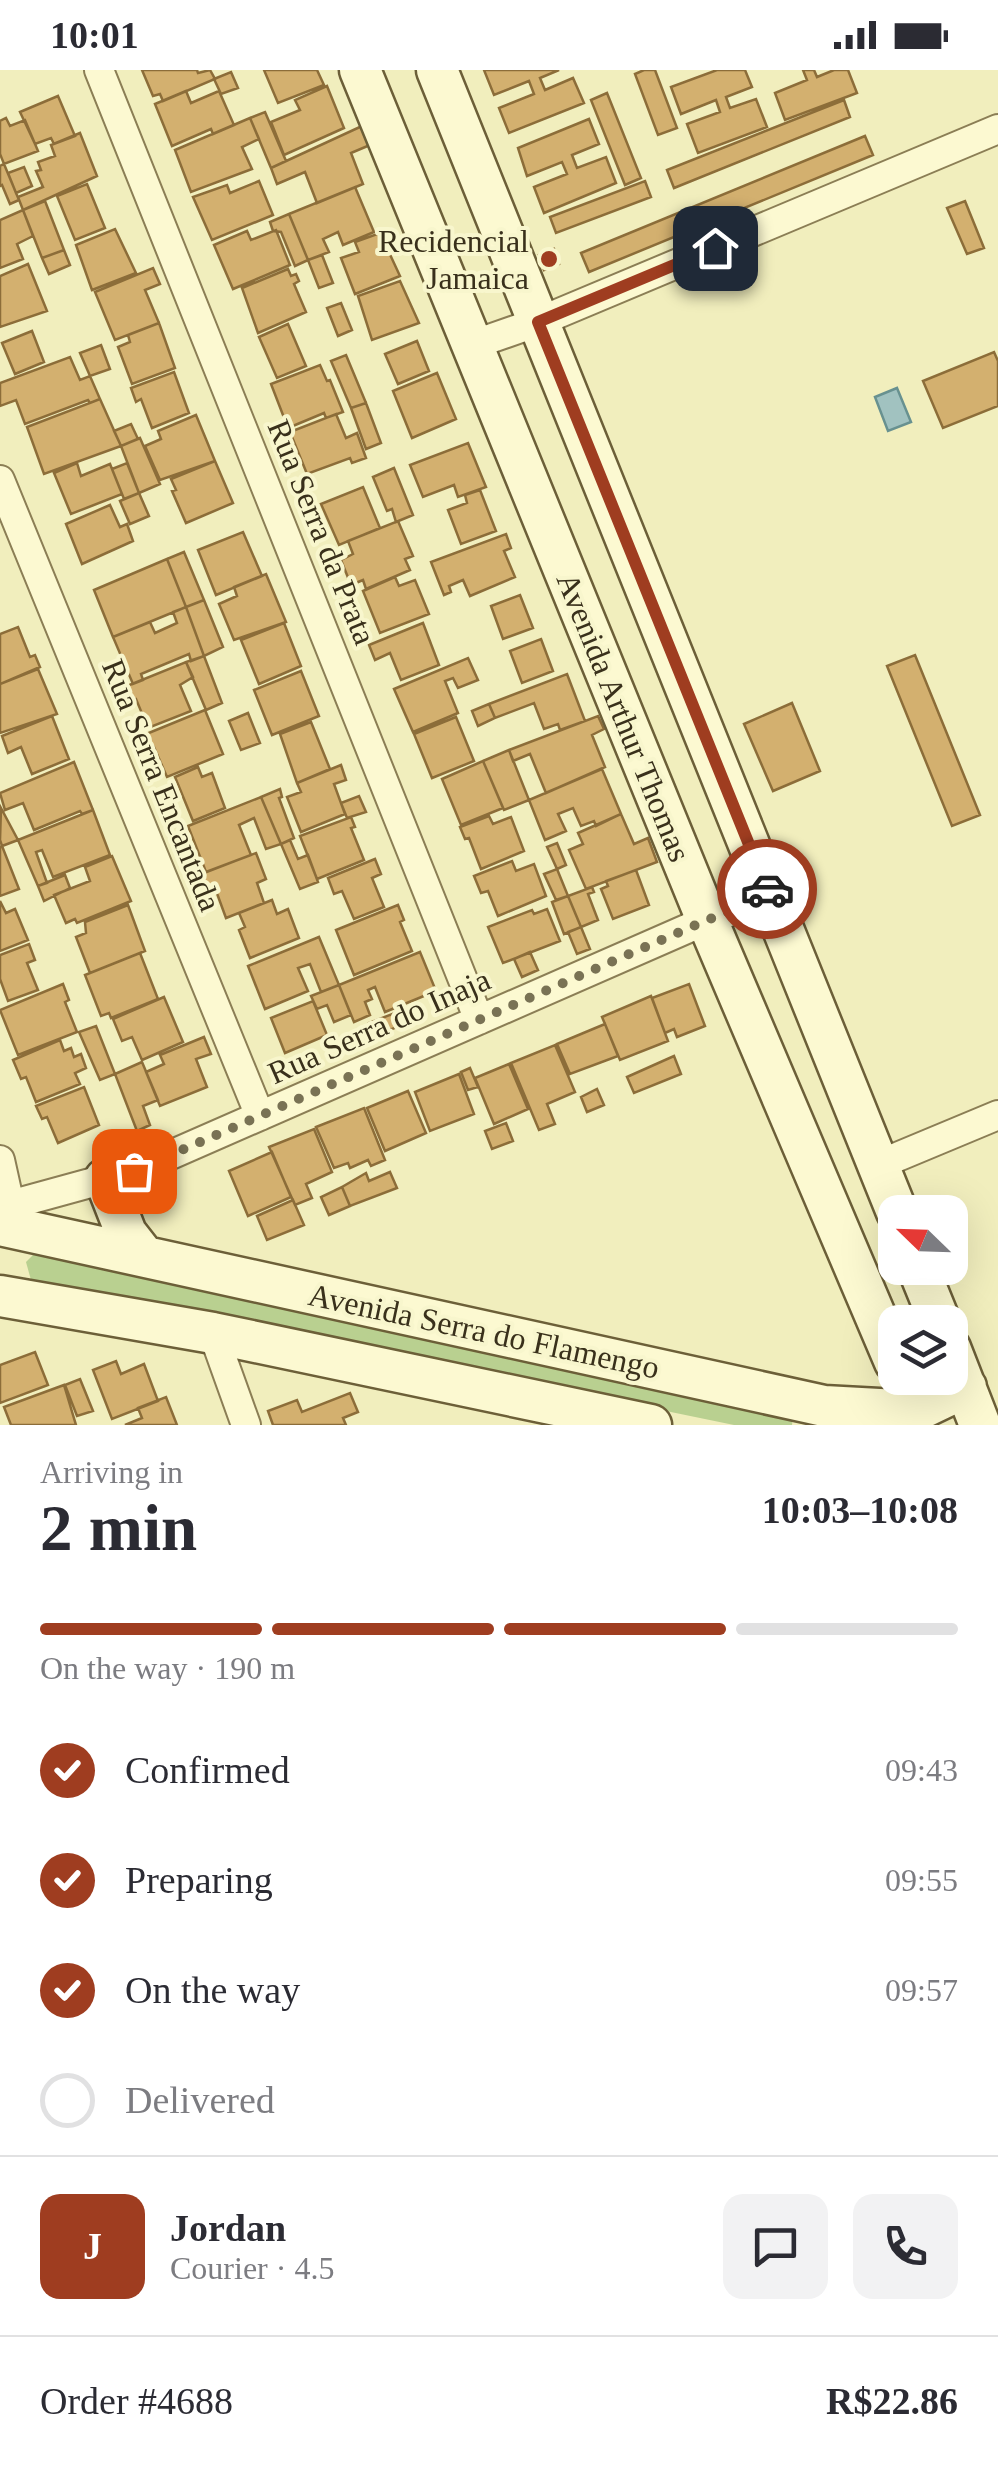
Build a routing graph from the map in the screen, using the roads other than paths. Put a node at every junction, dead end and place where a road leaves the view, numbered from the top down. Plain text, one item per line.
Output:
1 (100, 70) edge
2 (360, 70) edge
3 (436, 70) edge
4 (998, 130) edge
5 (538, 322) junction
6 (472, 345) junction
7 (0, 480) edge
8 (770, 897) junction
9 (707, 920) junction
10 (479, 1020) junction
11 (998, 1115) edge
12 (260, 1116) junction
13 (0, 1160) edge
14 (878, 1165) junction
15 (105, 1179) junction
16 (890, 1195) edge
17 (3, 1215) edge
18 (144, 1256) junction
19 (0, 1296) edge
20 (878, 1322) edge
21 (213, 1333) junction
22 (914, 1404) edge
23 (975, 1415) edge
24 (246, 1425) edge
25 (650, 1425) edge

1 - 10 street, Rua Serra da Prata
2 - 6 main road, Avenida Arthur Thomas
3 - 5 main road
4 - 5 street
5 - 6 street
5 - 8 main road
6 - 9 main road, Avenida Arthur Thomas
7 - 12 street, Rua Serra Encantada
8 - 9 street, Rua Serra do Inaja
8 - 14 main road
9 - 10 street, Rua Serra do Inaja
9 - 20 main road, Avenida Arthur Thomas
10 - 12 street, Rua Serra do Inaja
11 - 14 street
12 - 15 street, Rua Serra do Inaja
13 - 17 street
14 - 16 main road
15 - 17 street, Rua Serra do Inaja
15 - 18 main road
17 - 18 main road, Avenida Serra do Flamengo
18 - 22 main road, Avenida Serra do Flamengo
19 - 21 main road, Avenida Serra do Flamengo
21 - 24 street
21 - 25 main road, Avenida Serra do Flamengo
22 - 23 main road, Avenida Serra do Flamengo

